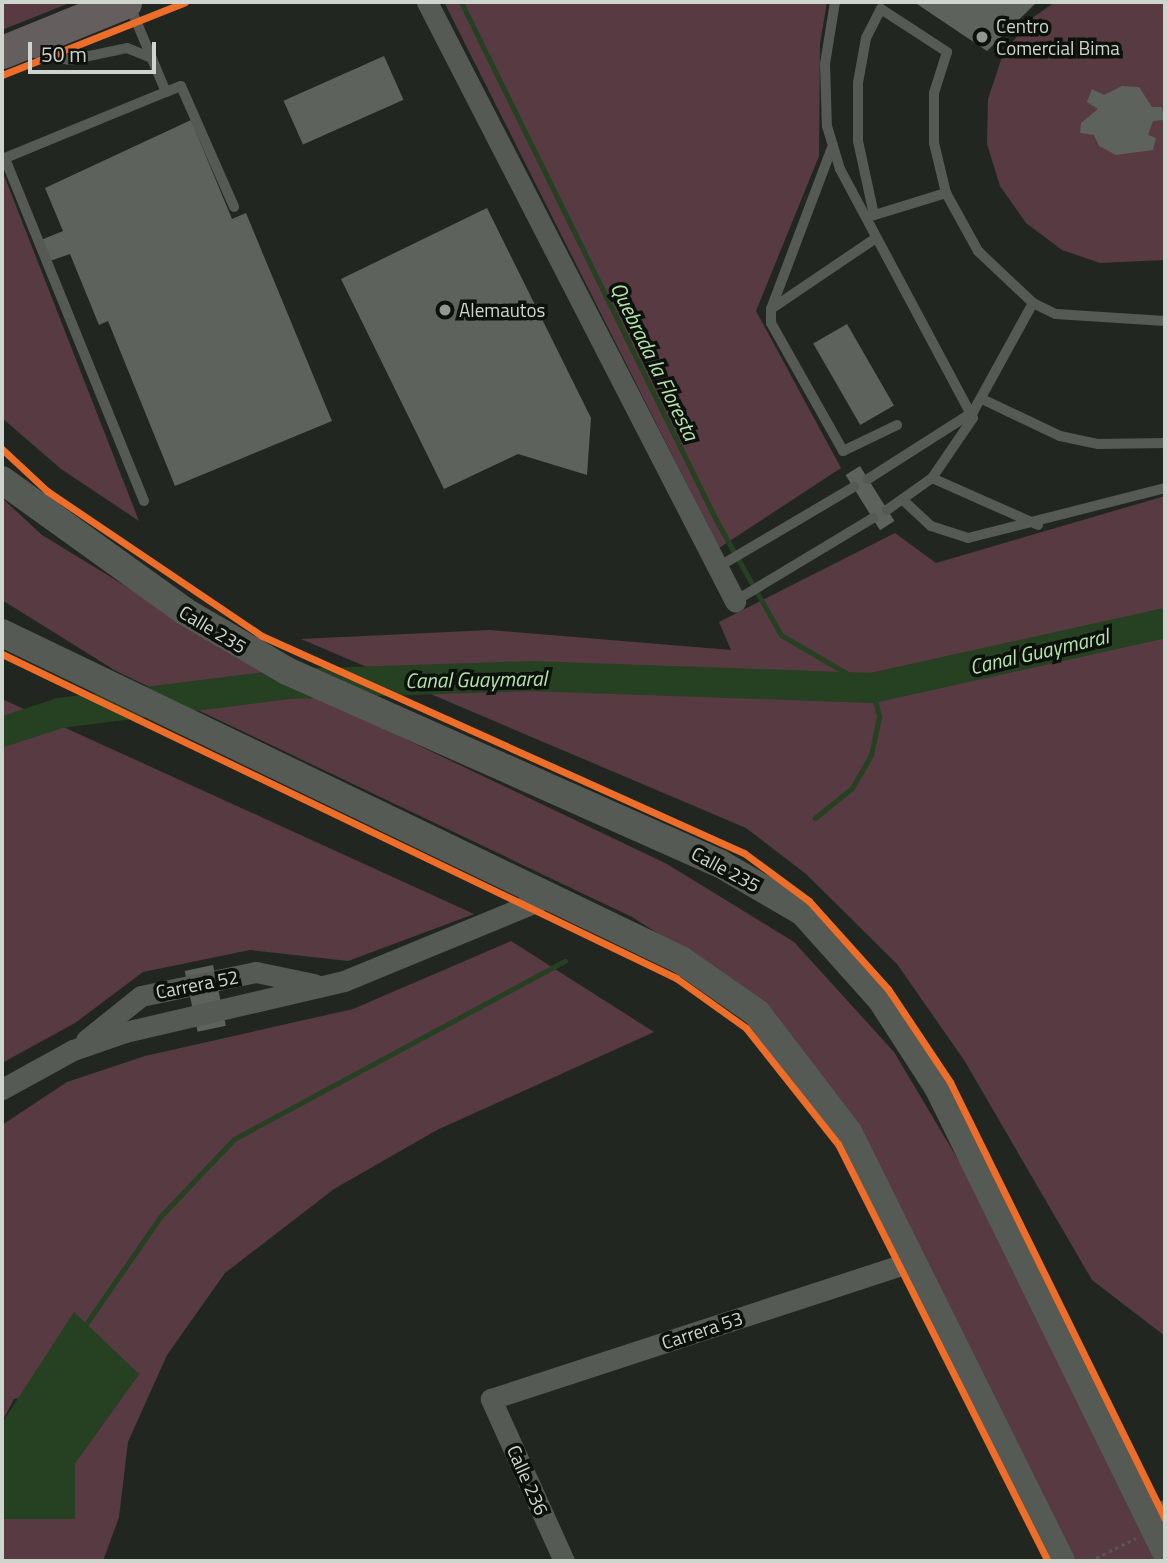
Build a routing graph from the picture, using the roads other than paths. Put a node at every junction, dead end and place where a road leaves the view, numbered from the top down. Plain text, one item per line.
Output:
1 (127, 2) edge
2 (835, 2) edge
3 (427, 3) edge
4 (6, 50) edge
5 (153, 58) junction
6 (166, 92) junction
7 (833, 145) junction
8 (946, 193) junction
9 (234, 207) dead end
10 (868, 217) junction
11 (873, 240) junction
12 (1033, 303) junction
13 (771, 309) junction
14 (1165, 321) edge
15 (982, 399) junction
16 (973, 412) junction
17 (897, 425) dead end
18 (1165, 443) edge
19 (932, 478) junction
20 (868, 479) dead end
21 (2, 480) edge
22 (854, 487) dead end
23 (1165, 488) edge
24 (903, 500) junction
25 (144, 501) dead end
26 (887, 510) dead end
27 (873, 518) dead end
28 (1038, 524) junction
29 (719, 568) junction
30 (735, 601) joint
31 (2, 634) edge
32 (503, 873) junction
33 (550, 896) junction
34 (488, 922) junction
35 (256, 972) junction
36 (322, 986) junction
37 (262, 999) junction
38 (73, 1050) junction
39 (2, 1089) edge
40 (914, 1261) junction
41 (491, 1399) joint
42 (1156, 1528) edge
43 (564, 1561) edge
44 (1061, 1561) edge

1 - 4 highway
1 - 5 lane
2 - 7 lane
3 - 29 street
4 - 5 lane
5 - 6 lane
6 - 9 lane
6 - 25 lane
7 - 10 lane
7 - 13 lane
8 - 10 lane
8 - 10 lane
8 - 12 lane
10 - 11 lane
11 - 13 lane
11 - 16 lane
12 - 14 lane
12 - 15 lane
13 - 17 lane
15 - 16 lane
15 - 18 lane
16 - 19 lane
16 - 20 lane
19 - 24 lane
19 - 28 lane
21 - 42 main road, Calle 235
22 - 29 lane
23 - 28 lane
24 - 26 lane
24 - 28 lane
27 - 30 lane
29 - 30 street
31 - 32 main road
32 - 33 main road
32 - 34 street
33 - 34 street, Carrera 52
33 - 40 main road
34 - 36 street, Carrera 52
35 - 36 street, Carrera 52
35 - 37 street, Carrera 52
35 - 38 street, Carrera 52
36 - 37 street, Carrera 52
37 - 38 street, Carrera 52
38 - 39 street, Carrera 52
40 - 41 street, Carrera 53
40 - 44 main road
41 - 43 street, Calle 236

